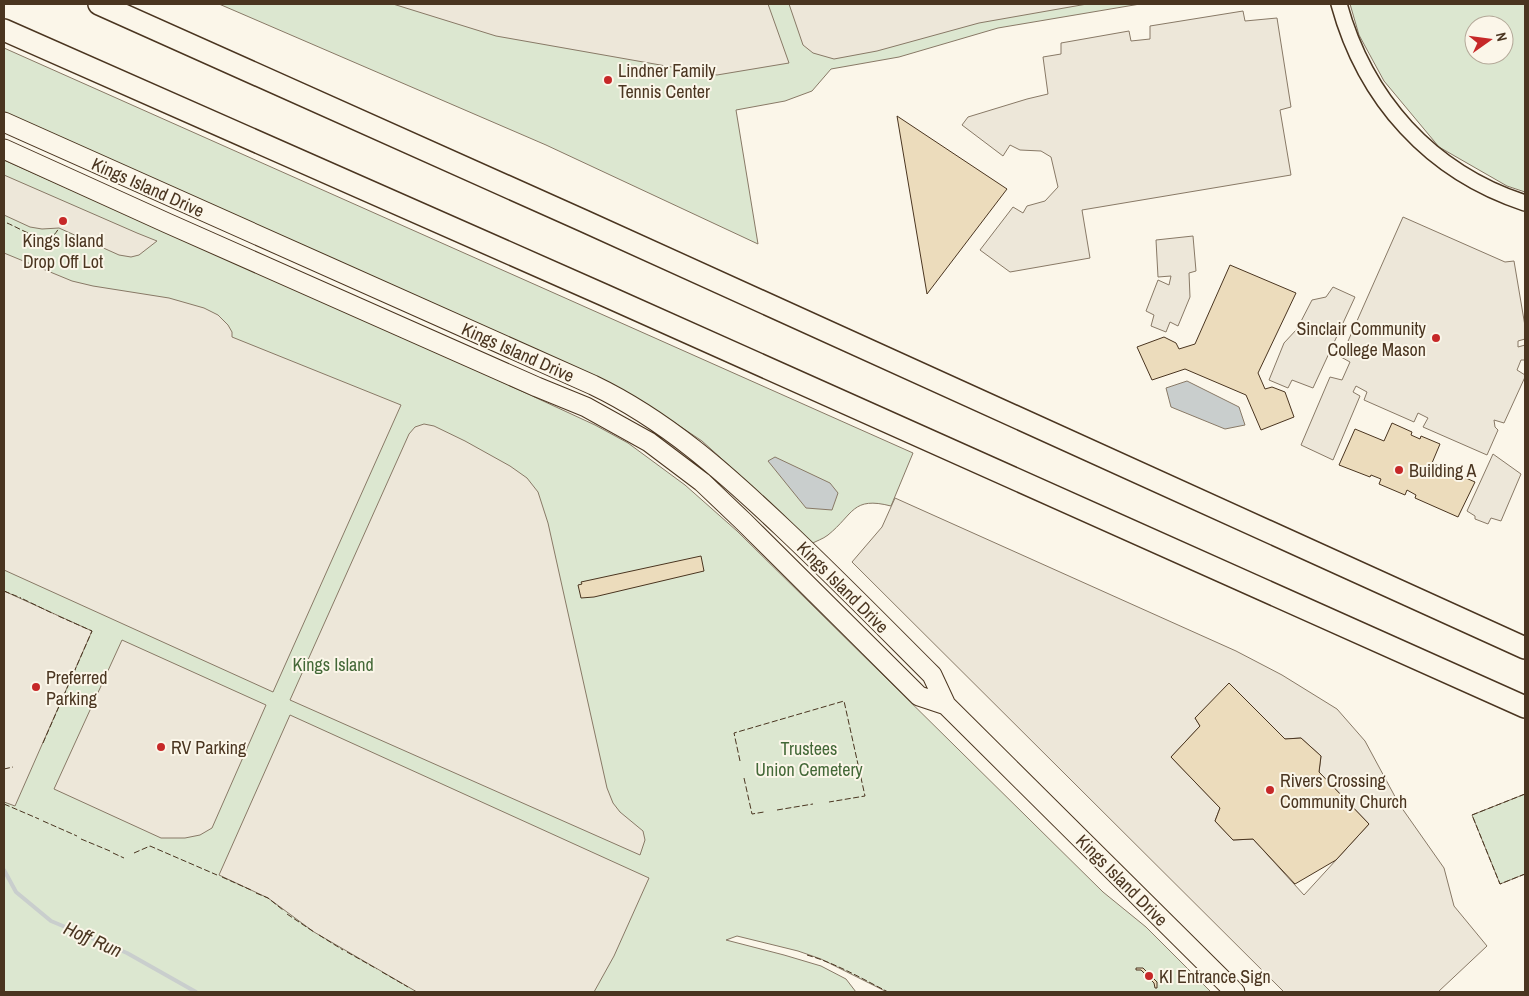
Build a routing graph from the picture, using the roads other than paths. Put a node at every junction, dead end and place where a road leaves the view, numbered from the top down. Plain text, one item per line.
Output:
1 (99, 4) edge
2 (1338, 4) edge
3 (4, 30) edge
4 (4, 122) edge
5 (4, 149) edge
6 (1525, 202) edge
7 (1524, 647) edge
8 (946, 704) junction
9 (1525, 707) edge
10 (1235, 992) edge

1 - 7 highway
2 - 6 street
3 - 9 highway
4 - 8 main road, Kings Island Drive
5 - 8 main road, Kings Island Drive
8 - 10 main road, Kings Island Drive

